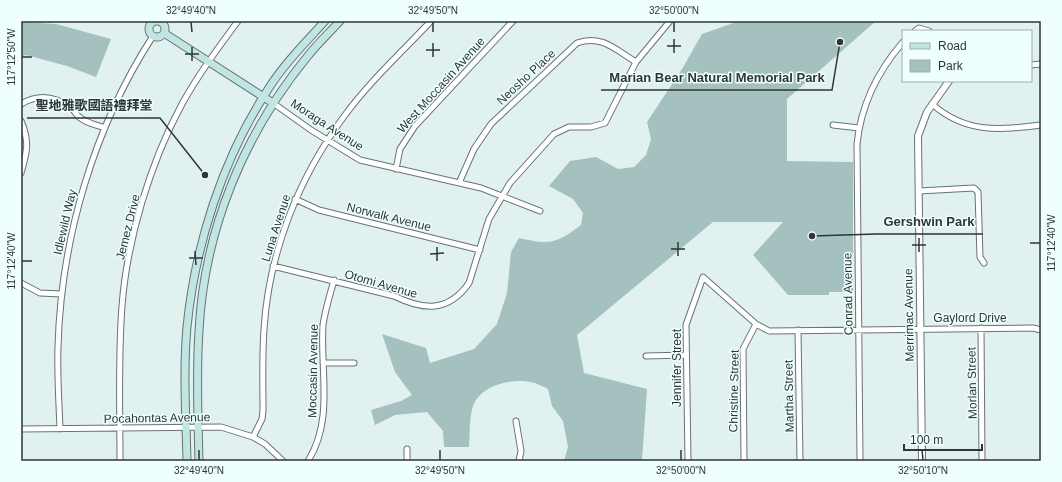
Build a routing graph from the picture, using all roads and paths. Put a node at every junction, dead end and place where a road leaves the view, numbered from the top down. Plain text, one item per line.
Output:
1 (144, 21) edge
2 (238, 21) edge
3 (325, 21) edge
4 (340, 21) edge
5 (431, 21) edge
6 (513, 21) edge
7 (670, 21) edge
8 (162, 22) edge
9 (151, 26) junction
10 (915, 30) edge
11 (926, 30) edge
12 (164, 33) junction
13 (153, 36) junction
14 (902, 43) edge
15 (208, 62) junction
16 (636, 62) junction
17 (948, 82) edge
18 (263, 97) junction
19 (273, 103) junction
20 (21, 104) edge
21 (932, 104) junction
22 (21, 121) edge
23 (833, 125) dead end
24 (1041, 125) edge
25 (105, 128) junction
26 (859, 128) junction
27 (328, 141) junction
28 (396, 169) junction
29 (21, 173) edge
30 (459, 183) junction
31 (919, 191) junction
32 (502, 196) junction
33 (295, 199) junction
34 (540, 211) dead end
35 (480, 250) junction
36 (984, 263) dead end
37 (274, 266) junction
38 (704, 277) joint
39 (334, 280) junction
40 (21, 283) edge
41 (62, 294) junction
42 (756, 324) junction
43 (981, 328) junction
44 (858, 329) junction
45 (920, 329) junction
46 (798, 330) junction
47 (1041, 330) edge
48 (686, 355) junction
49 (646, 356) dead end
50 (323, 363) junction
51 (354, 363) dead end
52 (516, 421) dead end
53 (186, 427) junction
54 (198, 427) junction
55 (120, 428) junction
56 (21, 429) edge
57 (60, 429) junction
58 (253, 437) junction
59 (407, 449) dead end
60 (279, 460) edge
61 (120, 461) edge
62 (187, 461) edge
63 (199, 461) edge
64 (308, 461) edge
65 (407, 461) edge
66 (519, 461) edge
67 (688, 461) edge
68 (744, 461) edge
69 (800, 461) edge
70 (860, 461) edge
71 (922, 461) edge
72 (982, 461) edge

1 - 9 main road
2 - 15 street, Jemez Drive
3 - 18 main road
4 - 19 main road
5 - 27 street, Luna Avenue
6 - 28 street, West Moccasin Avenue
7 - 16 street
8 - 9 main road
8 - 12 main road
9 - 13 main road
10 - 11 street
12 - 13 main road
12 - 15 main road, Moraga Avenue
13 - 25 street, Idlewild Way
14 - 26 street, Conrad Avenue
15 - 18 main road, Moraga Avenue
15 - 55 street, Jemez Drive
16 - 30 street, Neosho Place
16 - 32 street
17 - 21 street, Merrimac Avenue
18 - 19 main road, Moraga Avenue
18 - 53 main road
19 - 27 street, Moraga Avenue
19 - 54 main road
20 - 25 street
21 - 24 street
21 - 31 street, Merrimac Avenue
22 - 29 street
23 - 26 street
25 - 41 street, Idlewild Way
26 - 44 street, Conrad Avenue
27 - 28 street, Moraga Avenue
27 - 33 street, Luna Avenue
28 - 30 street, Moraga Avenue
30 - 32 street, Moraga Avenue
31 - 36 street
31 - 45 street, Merrimac Avenue
32 - 34 street, Moraga Avenue
32 - 35 street
33 - 35 street, Norwalk Avenue
33 - 37 street, Luna Avenue
35 - 39 street, Otomi Avenue
37 - 39 street, Otomi Avenue
37 - 58 street, Luna Avenue
38 - 42 street, Gaylord Drive
38 - 48 street, Jennifer Street
39 - 50 street, Moccasin Avenue
40 - 41 street
41 - 57 street, Idlewild Way
42 - 46 street, Gaylord Drive
42 - 68 street, Christine Street
43 - 45 street, Gaylord Drive
43 - 47 street, Gaylord Drive
43 - 72 street, Morlan Street
44 - 45 street, Gaylord Drive
44 - 46 street, Gaylord Drive
44 - 70 street, Conrad Avenue
45 - 71 street, Merrimac Avenue
46 - 69 street, Martha Street
48 - 49 street
48 - 67 street, Jennifer Street
50 - 51 street
50 - 64 street, Moccasin Avenue
52 - 66 street
53 - 54 street, Pocahontas Avenue
53 - 55 street, Pocahontas Avenue
53 - 62 main road
54 - 58 street, Pocahontas Avenue
54 - 63 main road
55 - 57 street, Pocahontas Avenue
55 - 61 street, Jemez Drive
56 - 57 street, Pocahontas Avenue
58 - 60 street, Pocahontas Avenue
59 - 65 street

